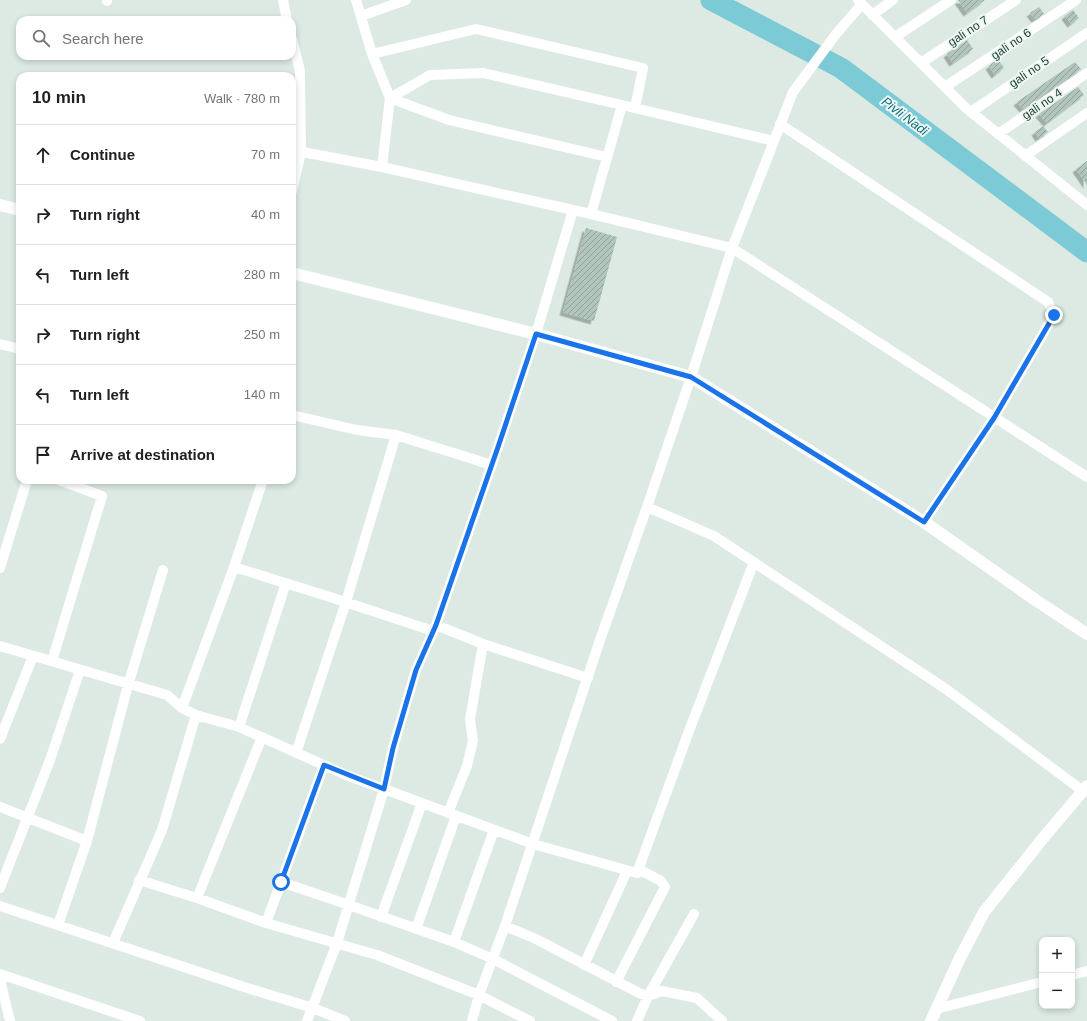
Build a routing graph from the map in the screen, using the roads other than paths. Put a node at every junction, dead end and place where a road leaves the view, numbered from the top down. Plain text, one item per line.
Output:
1 (283, 0) edge
2 (356, 0) edge
3 (406, 0) edge
4 (893, 0) edge
5 (951, 0) edge
6 (1016, 0) edge
7 (1076, 0) edge
8 (860, 2) edge
9 (872, 14) junction
10 (286, 16) edge
11 (360, 16) junction
12 (1087, 33) edge
13 (895, 37) junction
14 (372, 54) junction
15 (296, 55) edge
16 (921, 63) junction
17 (1087, 73) edge
18 (945, 88) junction
19 (390, 98) junction
20 (622, 105) junction
21 (635, 108) junction
22 (971, 112) junction
23 (1087, 113) edge
24 (780, 124) junction
25 (998, 134) junction
26 (774, 141) junction
27 (296, 151) edge
28 (1026, 156) junction
29 (607, 157) junction
30 (382, 167) junction
31 (1087, 205) edge
32 (0, 206) edge
33 (16, 209) edge
34 (573, 210) junction
35 (591, 214) junction
36 (732, 248) junction
37 (296, 274) edge
38 (536, 334) junction
39 (0, 344) edge
40 (16, 348) edge
41 (691, 377) junction
42 (296, 416) edge
43 (994, 418) junction
44 (396, 435) junction
45 (492, 465) junction
46 (1087, 477) edge
47 (26, 484) edge
48 (70, 484) edge
49 (261, 484) edge
50 (647, 507) junction
51 (924, 522) junction
52 (754, 562) junction
53 (0, 568) edge
54 (234, 568) junction
55 (163, 570) dead end
56 (286, 583) junction
57 (346, 602) junction
58 (434, 628) junction
59 (1087, 634) edge
60 (483, 644) junction
61 (0, 646) edge
62 (33, 656) junction
63 (52, 661) junction
64 (80, 670) junction
65 (588, 678) junction
66 (128, 684) junction
67 (182, 708) junction
68 (196, 715) junction
69 (239, 727) junction
70 (1, 735) edge
71 (262, 738) junction
72 (296, 753) junction
73 (324, 765) junction
74 (1085, 788) edge
75 (384, 789) junction
76 (422, 803) junction
77 (0, 806) edge
78 (452, 814) junction
79 (28, 817) junction
80 (494, 830) junction
81 (87, 841) junction
82 (533, 844) junction
83 (638, 869) junction
84 (627, 871) junction
85 (139, 880) junction
86 (281, 882) junction
87 (0, 888) edge
88 (197, 898) junction
89 (349, 905) junction
90 (0, 906) edge
91 (694, 914) dead end
92 (381, 917) junction
93 (266, 923) junction
94 (58, 925) junction
95 (505, 926) junction
96 (416, 928) junction
97 (454, 942) junction
98 (113, 943) junction
99 (337, 943) junction
100 (493, 959) junction
101 (584, 965) junction
102 (1087, 971) edge
103 (0, 974) edge
104 (1075, 974) edge
105 (0, 980) edge
106 (616, 982) junction
107 (1039, 983) edge
108 (479, 995) junction
109 (648, 996) junction
110 (313, 1008) junction
111 (936, 1008) junction
112 (10, 1021) edge
113 (140, 1021) edge
114 (307, 1021) edge
115 (345, 1021) edge
116 (472, 1021) edge
117 (530, 1021) edge
118 (612, 1021) edge
119 (636, 1021) edge
120 (722, 1021) edge
121 (931, 1021) edge

1 - 10 street
2 - 11 street
3 - 11 street
4 - 9 street
5 - 13 street
6 - 16 street, gali no 7
7 - 18 street, gali no 6
8 - 9 street
8 - 24 street
9 - 13 street
11 - 14 street
12 - 22 street, gali no 5
13 - 16 street
14 - 19 street
14 - 21 street
15 - 27 street
16 - 18 street
17 - 25 street, gali no 4
18 - 22 street
19 - 20 street
19 - 29 street
19 - 30 street
20 - 21 street
20 - 29 street
21 - 26 street
22 - 25 street
23 - 28 street
24 - 26 street
24 - 43 street
25 - 28 street
26 - 36 street
27 - 30 street
28 - 31 street
29 - 35 street
30 - 34 street
32 - 33 street
34 - 35 street
34 - 38 street
35 - 36 street
36 - 41 street
36 - 43 street
37 - 38 street
38 - 41 street
38 - 45 street
39 - 40 street
41 - 50 street
41 - 51 street
42 - 44 street
43 - 46 street
43 - 51 street
44 - 45 street
44 - 57 street
45 - 58 street
47 - 53 street
48 - 63 street
49 - 54 street
50 - 52 street
50 - 65 street
51 - 59 street
52 - 74 street
52 - 83 street
54 - 56 street
54 - 67 street
55 - 66 street
56 - 57 street
56 - 69 street
57 - 58 street
57 - 72 street
58 - 60 street
58 - 75 street
60 - 65 street
60 - 78 street
61 - 62 street
62 - 63 street
62 - 70 street
63 - 64 street
64 - 66 street
64 - 79 street
65 - 82 street
66 - 67 street
66 - 81 street
67 - 68 street
68 - 69 street
68 - 85 street
69 - 71 street
71 - 72 street
71 - 88 street
72 - 73 street
73 - 75 street
73 - 86 street
74 - 111 street
75 - 76 street
75 - 89 street
76 - 78 street
76 - 92 street
77 - 79 street
78 - 80 street
78 - 96 street
79 - 81 street
79 - 87 street
80 - 82 street
80 - 97 street
81 - 94 street
82 - 84 street
82 - 95 street
83 - 84 street
83 - 106 street
84 - 101 street
85 - 88 street
85 - 98 street
86 - 89 street
86 - 93 street
88 - 93 street
89 - 92 street
89 - 99 street
90 - 94 street
91 - 109 street
92 - 96 street
93 - 99 street
94 - 98 street
95 - 100 street
95 - 101 street
96 - 97 street
97 - 100 street
98 - 110 street
99 - 108 street
99 - 110 street
100 - 108 street
100 - 118 street
101 - 106 street
102 - 104 street
103 - 113 street
105 - 112 street
106 - 109 street
107 - 111 street
108 - 116 street
108 - 117 street
109 - 119 street
109 - 120 street
110 - 114 street
110 - 115 street
111 - 121 street

